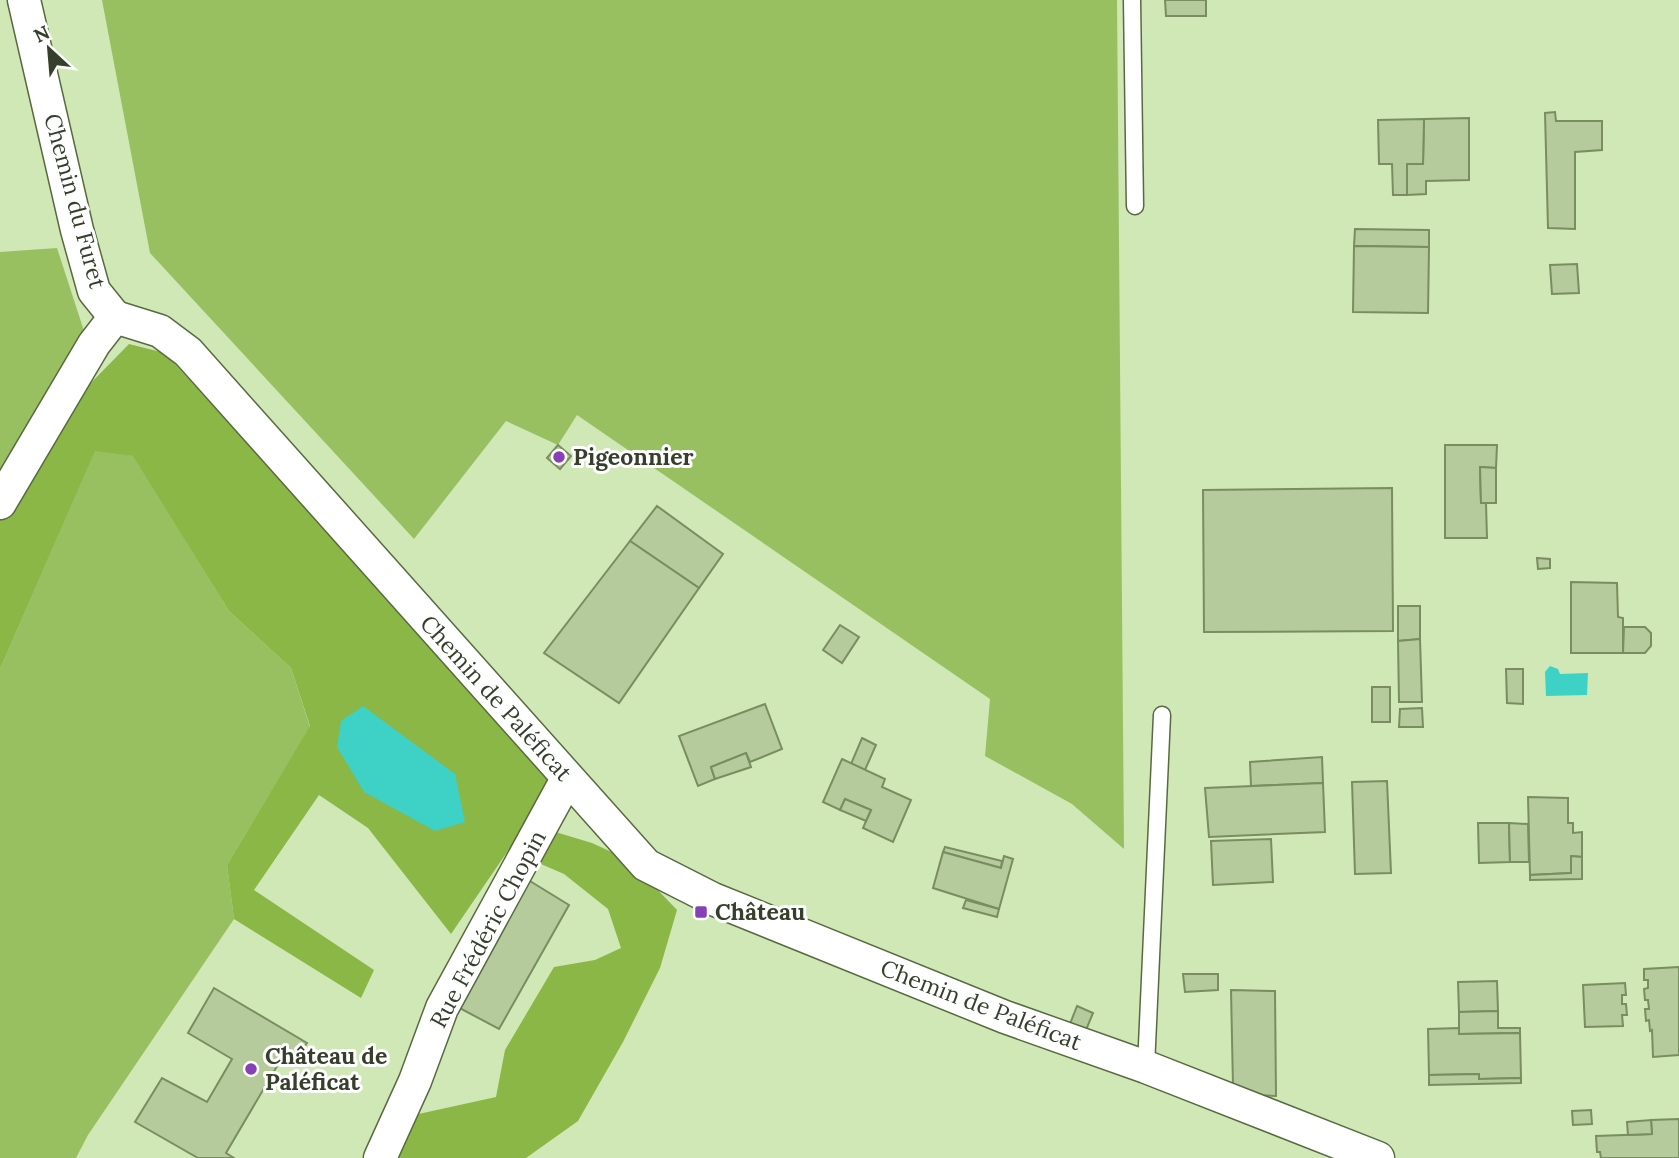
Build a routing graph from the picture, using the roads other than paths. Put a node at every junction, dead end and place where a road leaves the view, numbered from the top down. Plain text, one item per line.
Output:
1 (24, 0) edge
2 (1132, 0) edge
3 (1135, 206) dead end
4 (115, 317) junction
5 (0, 503) edge
6 (1162, 715) dead end
7 (567, 779) junction
8 (1146, 1068) junction
9 (380, 1158) edge
10 (1378, 1158) edge

1 - 4 street, Chemin du Furet
2 - 3 lane
4 - 5 street
4 - 7 street, Chemin de Paléficat
6 - 8 lane
7 - 8 street, Chemin de Paléficat
7 - 9 street, Rue Frédéric Chopin
8 - 10 street, Chemin de Paléficat

